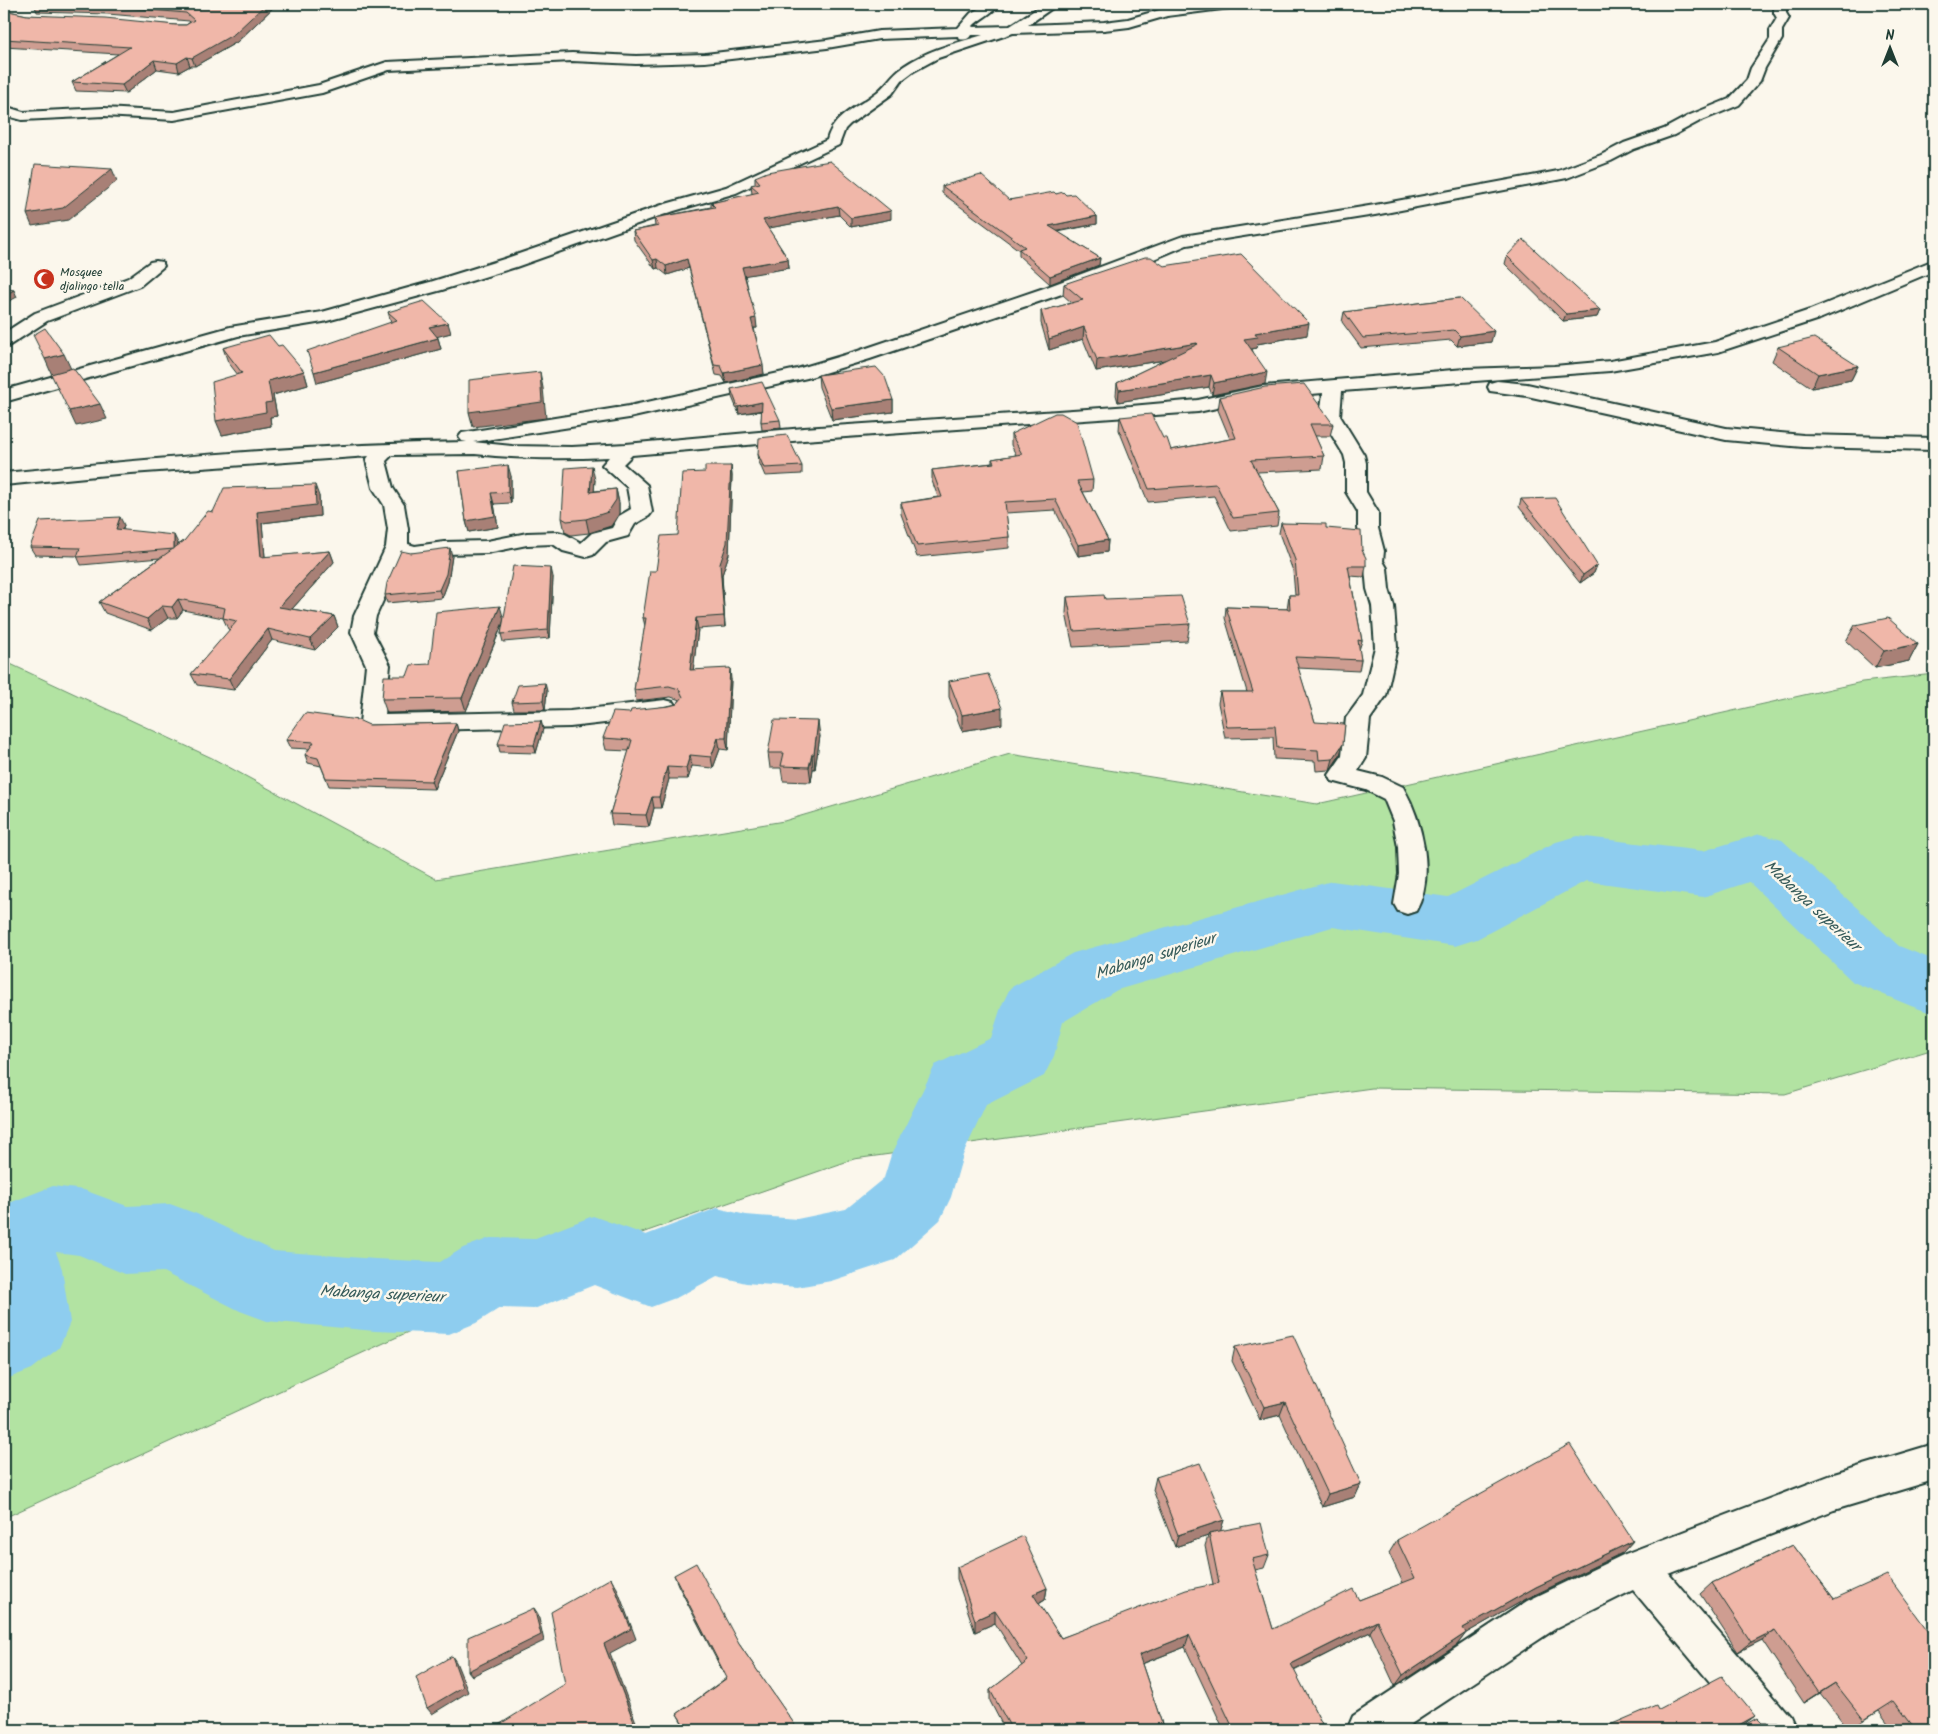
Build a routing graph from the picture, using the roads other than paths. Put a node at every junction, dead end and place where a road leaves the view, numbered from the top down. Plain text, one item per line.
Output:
1 (994, 4) edge
2 (1052, 4) edge
3 (1230, 4) edge
4 (1780, 4) edge
5 (1014, 28) junction
6 (962, 31) junction
7 (954, 48) junction
8 (4, 110) edge
9 (1934, 265) edge
10 (156, 266) dead end
11 (8, 338) edge
12 (1409, 380) junction
13 (1333, 387) junction
14 (4, 396) edge
15 (1934, 444) edge
16 (427, 447) junction
17 (386, 449) junction
18 (626, 450) junction
19 (4, 479) edge
20 (396, 547) junction
21 (671, 707) edge
22 (1407, 904) dead end
23 (1934, 1462) edge
24 (1638, 1567) junction
25 (1367, 1730) edge
26 (1776, 1730) edge

1 - 6 street
2 - 5 street
3 - 5 street
4 - 16 street
5 - 6 street
5 - 7 street
6 - 7 street
6 - 8 street
7 - 14 street
9 - 12 street
10 - 11 street
12 - 13 street
12 - 15 street
13 - 18 street
13 - 22 street
16 - 17 street
16 - 18 street
17 - 19 street
17 - 20 street
18 - 20 street
20 - 21 street
23 - 24 street
24 - 25 street
24 - 26 street

